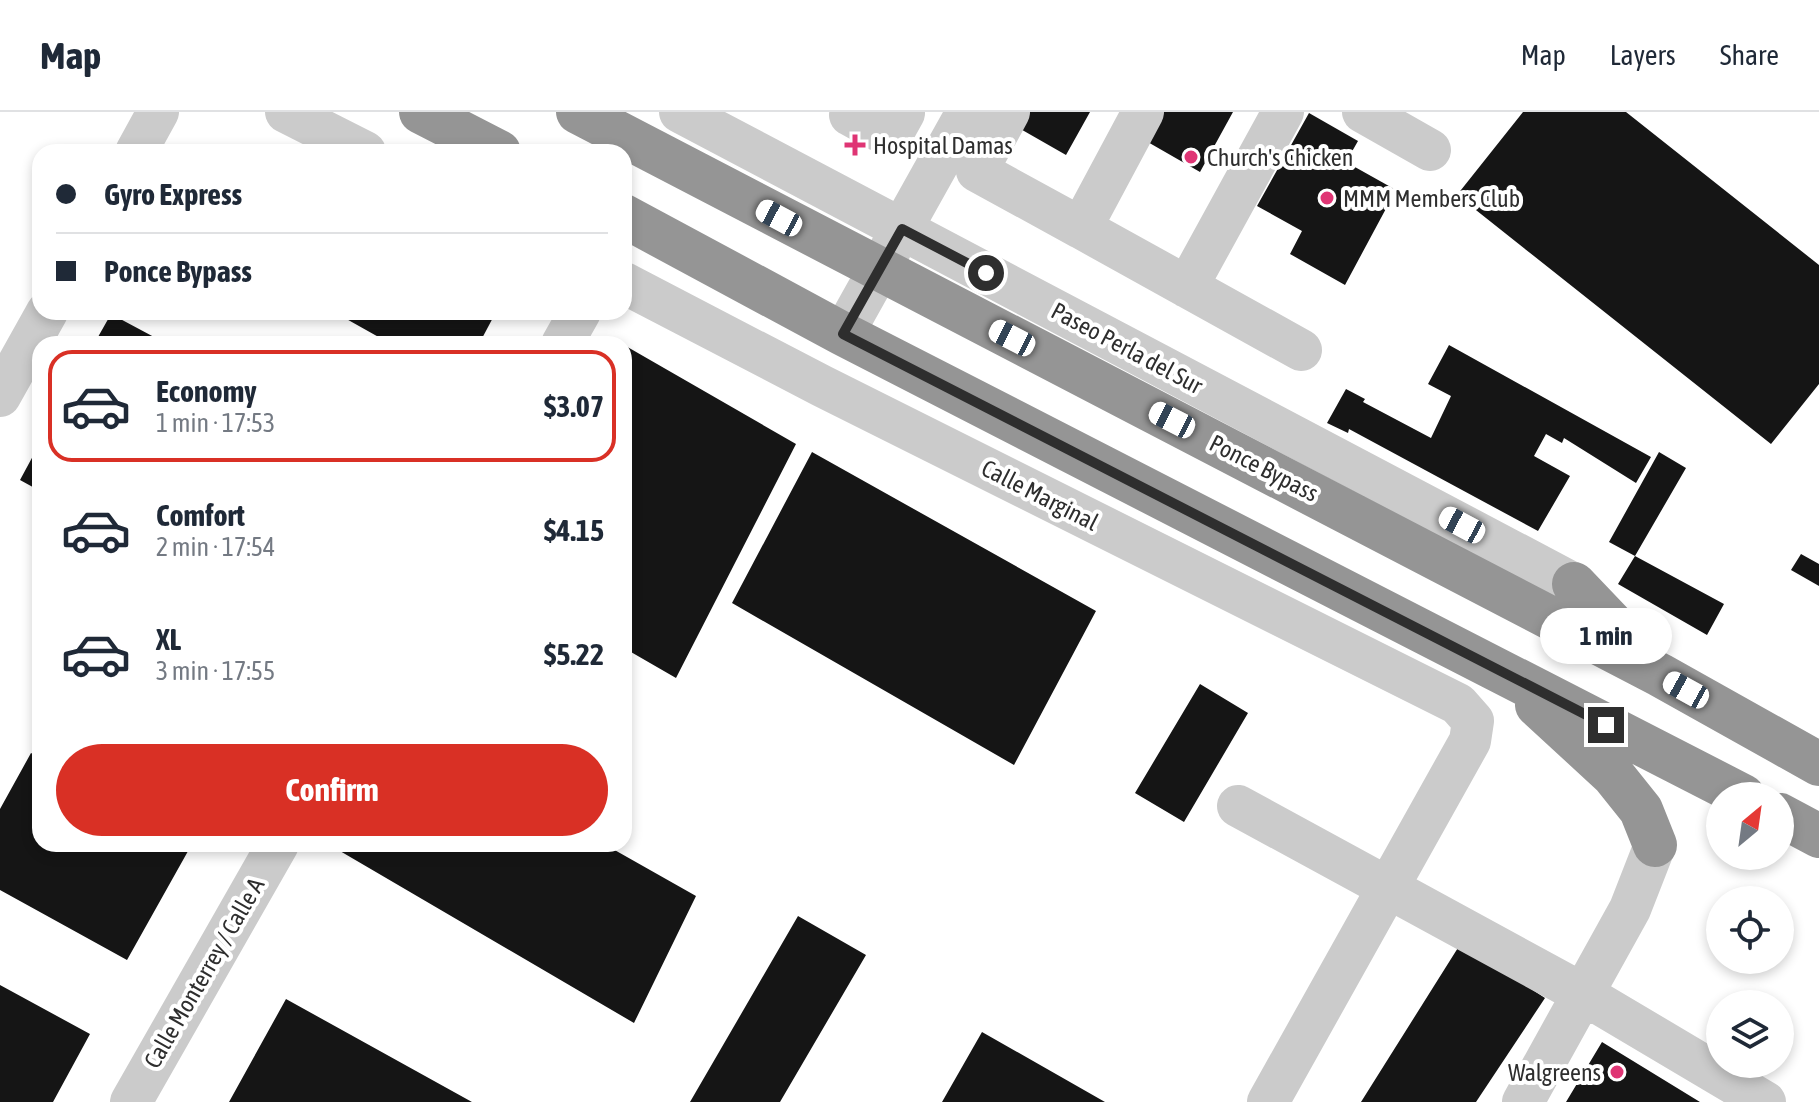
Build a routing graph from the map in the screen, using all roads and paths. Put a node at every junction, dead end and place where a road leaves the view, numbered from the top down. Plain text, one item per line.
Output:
1 (158, 112) edge
2 (286, 112) edge
3 (421, 112) edge
4 (578, 112) edge
5 (680, 112) edge
6 (852, 112) edge
7 (967, 112) edge
8 (1009, 112) edge
9 (1143, 112) edge
10 (1283, 112) edge
11 (1363, 112) edge
12 (904, 113) edge
13 (140, 144) edge
14 (349, 144) edge
15 (483, 144) edge
16 (1430, 150) dead end
17 (632, 220) edge
18 (1081, 228) junction
19 (902, 229) junction
20 (878, 270) junction
21 (632, 287) edge
22 (1187, 287) junction
23 (843, 334) junction
24 (32, 339) edge
25 (1301, 350) dead end
26 (0, 396) edge
27 (1574, 584) joint
28 (1497, 669) junction
29 (1660, 675) junction
30 (1819, 764) edge
31 (1716, 782) edge
32 (1238, 806) dead end
33 (1794, 823) edge
34 (1819, 836) edge
35 (1655, 845) joint
36 (273, 852) edge
37 (1388, 889) junction
38 (1583, 994) junction
39 (131, 1102) edge
40 (1268, 1102) edge
41 (1523, 1102) edge
42 (1765, 1102) edge

1 - 13 street
2 - 14 street
3 - 15 highway
4 - 20 highway, Ponce Bypass
5 - 19 street, Paseo Perla del Sur
6 - 12 street
7 - 19 street
8 - 18 street
9 - 18 street
10 - 22 street
11 - 16 street
17 - 23 highway
18 - 22 street
19 - 20 street
19 - 27 street, Paseo Perla del Sur
20 - 23 street
20 - 29 highway, Ponce Bypass
21 - 37 street, Calle Marginal
22 - 25 street
23 - 28 highway
24 - 26 street
27 - 29 highway
28 - 31 highway
28 - 35 highway
29 - 30 highway, Ponce Bypass
32 - 37 street
33 - 34 highway
35 - 38 street
36 - 39 street, Calle Monterrey / Calle A
37 - 38 street
37 - 40 street
38 - 41 street
38 - 42 street

